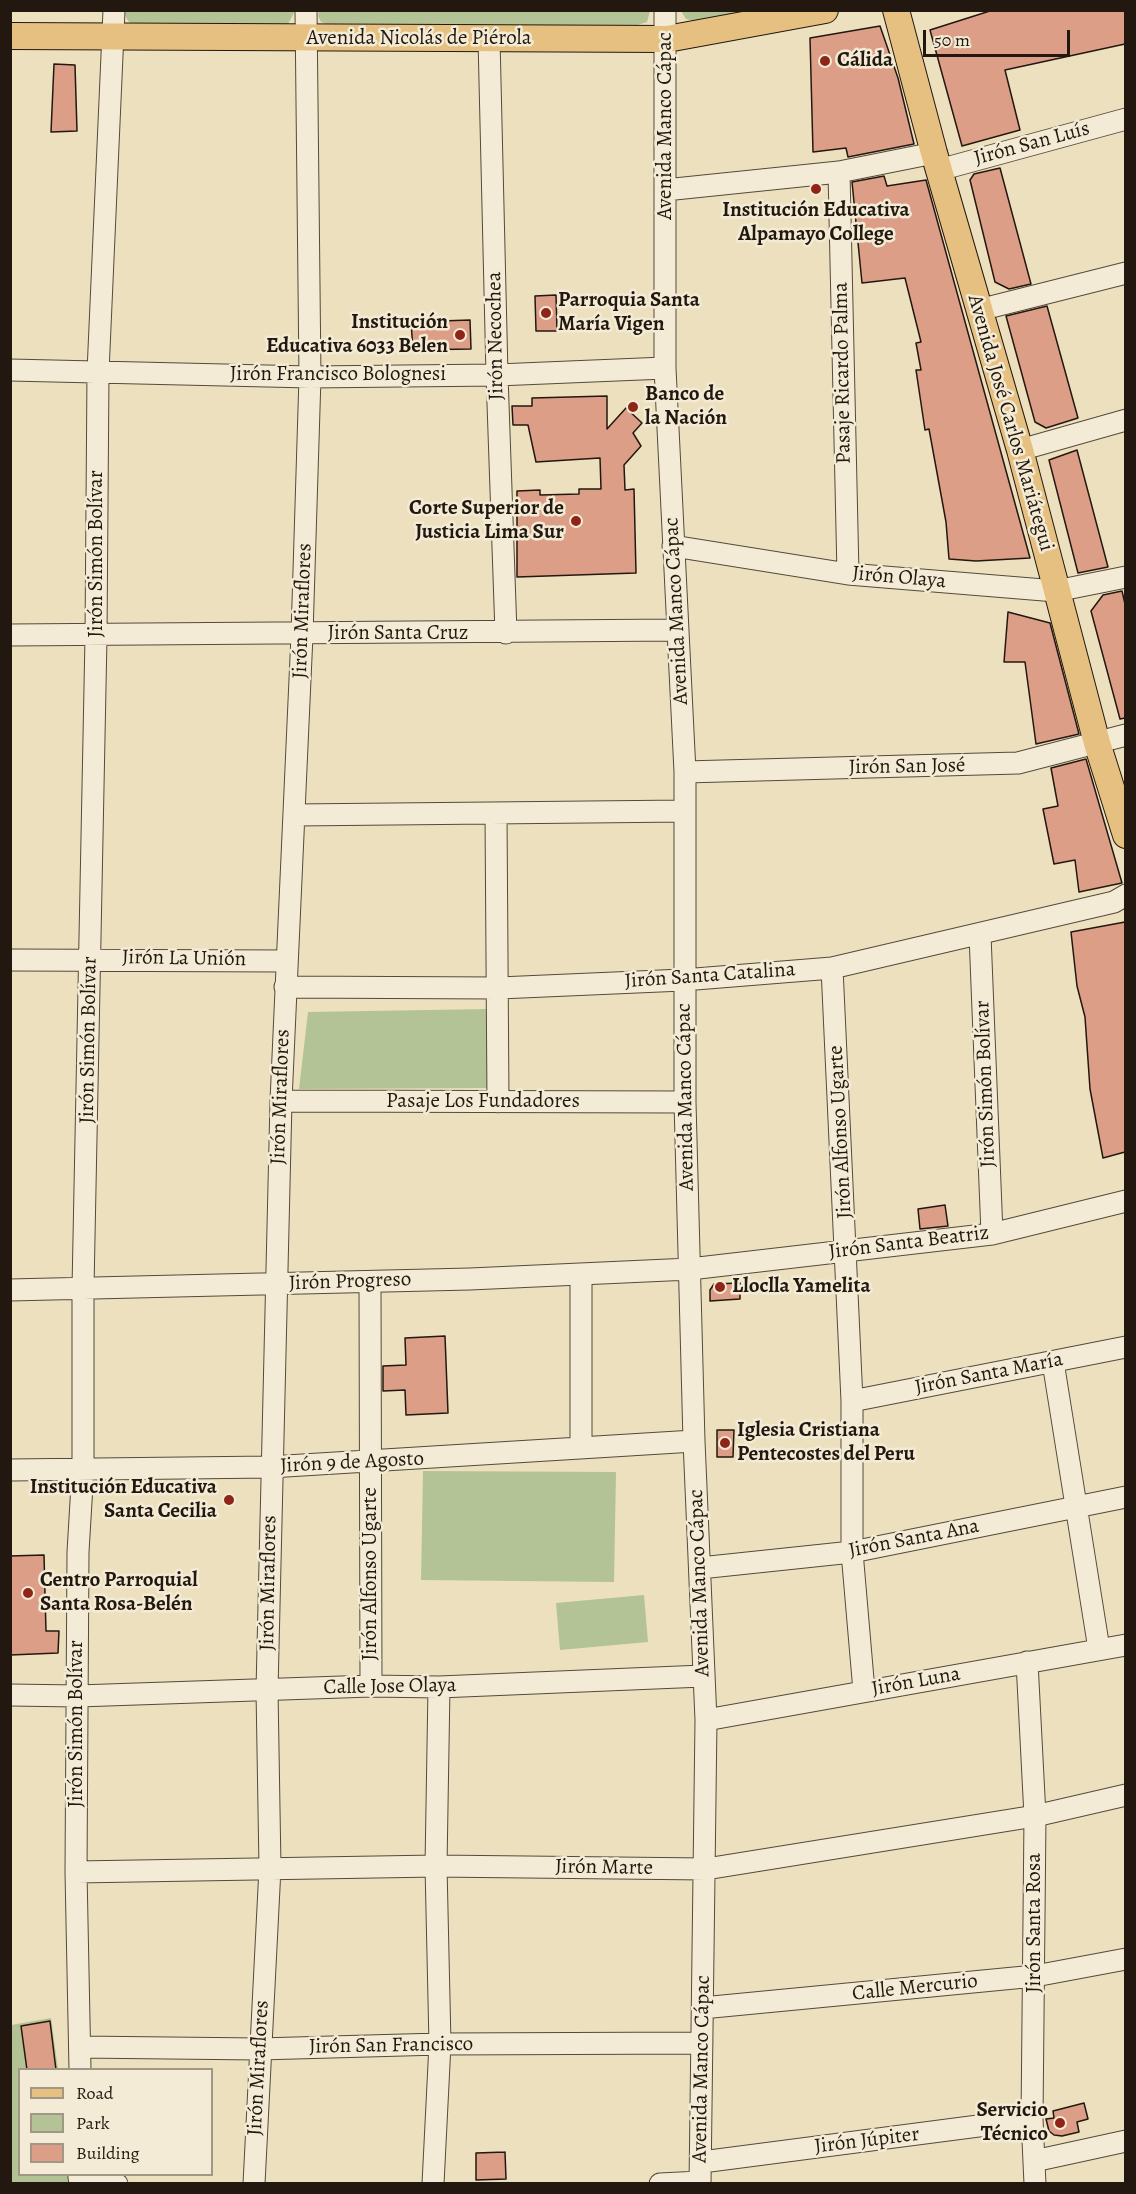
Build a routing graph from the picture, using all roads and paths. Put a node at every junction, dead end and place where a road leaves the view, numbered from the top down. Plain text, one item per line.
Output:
1 (114, 10) edge
2 (306, 10) edge
3 (665, 10) edge
4 (825, 10) edge
5 (896, 10) edge
6 (10, 36) edge
7 (113, 37) junction
8 (308, 39) junction
9 (489, 39) junction
10 (667, 39) junction
11 (1125, 119) edge
12 (937, 161) junction
13 (839, 172) junction
14 (665, 190) junction
15 (1125, 273) edge
16 (978, 310) junction
17 (665, 368) junction
18 (10, 370) edge
19 (98, 372) junction
20 (496, 375) junction
21 (310, 377) junction
22 (1125, 420) edge
23 (1020, 450) junction
24 (673, 546) junction
25 (848, 574) junction
26 (1125, 577) edge
27 (1056, 591) junction
28 (677, 630) junction
29 (507, 633) junction
30 (302, 635) junction
31 (10, 636) edge
32 (96, 637) junction
33 (1125, 735) edge
34 (1097, 743) junction
35 (685, 772) junction
36 (685, 811) junction
37 (496, 813) junction
38 (295, 815) junction
39 (1125, 835) edge
40 (1125, 896) edge
41 (980, 934) junction
42 (91, 958) junction
43 (10, 960) edge
44 (286, 961) junction
45 (832, 968) junction
46 (683, 980) junction
47 (285, 987) junction
48 (499, 988) junction
49 (281, 1101) junction
50 (498, 1102) junction
51 (685, 1102) junction
52 (1125, 1201) edge
53 (992, 1234) junction
54 (847, 1251) junction
55 (690, 1269) junction
56 (581, 1275) junction
57 (370, 1282) junction
58 (275, 1284) junction
59 (83, 1288) junction
60 (10, 1290) edge
61 (1125, 1347) edge
62 (1053, 1362) junction
63 (852, 1401) junction
64 (694, 1441) junction
65 (581, 1448) junction
66 (370, 1462) junction
67 (270, 1467) junction
68 (82, 1468) junction
69 (10, 1470) edge
70 (1125, 1497) edge
71 (1075, 1507) junction
72 (852, 1552) junction
73 (700, 1568) junction
74 (1125, 1645) edge
75 (1099, 1649) junction
76 (1027, 1662) junction
77 (703, 1676) junction
78 (371, 1686) junction
79 (439, 1687) junction
80 (267, 1690) junction
81 (864, 1691) junction
82 (10, 1695) edge
83 (78, 1696) junction
84 (706, 1720) junction
85 (1125, 1795) edge
86 (1035, 1816) junction
87 (436, 1866) junction
88 (270, 1868) junction
89 (705, 1869) junction
90 (76, 1872) junction
91 (1125, 1959) edge
92 (1035, 1976) junction
93 (702, 2008) junction
94 (702, 2043) junction
95 (440, 2044) junction
96 (80, 2047) junction
97 (259, 2049) junction
98 (80, 2068) edge
99 (1032, 2119) junction
100 (1125, 2141) edge
101 (1034, 2161) junction
102 (79, 2176) edge
103 (700, 2176) edge
104 (117, 2184) edge
105 (254, 2184) edge
106 (433, 2184) edge
107 (660, 2184) edge
108 (1035, 2184) edge

1 - 7 street, Jirón Simón Bolívar
2 - 8 street, Jirón Miraflores
3 - 10 street, Avenida Manco Cápac
4 - 10 main road, Avenida Nicolás de Piérola
5 - 12 main road, Avenida José Carlos Mariátegui
6 - 7 main road, Avenida Nicolás de Piérola
7 - 8 main road, Avenida Nicolás de Piérola
7 - 19 street, Jirón Simón Bolívar
8 - 9 main road, Avenida Nicolás de Piérola
8 - 21 street, Jirón Miraflores
9 - 10 main road, Avenida Nicolás de Piérola
9 - 20 street, Jirón Necochea
10 - 14 street, Avenida Manco Cápac
11 - 12 street, Jirón San Luís
12 - 13 street, Jirón San Luís
12 - 16 main road, Avenida José Carlos Mariátegui
13 - 14 street, Jirón San Luís
13 - 25 street, Pasaje Ricardo Palma
14 - 17 street, Avenida Manco Cápac
15 - 16 street
16 - 23 main road, Avenida José Carlos Mariátegui
17 - 20 street, Jirón Francisco Bolognesi
17 - 24 street, Avenida Manco Cápac
18 - 19 street, Jirón Francisco Bolognesi
19 - 21 street, Jirón Francisco Bolognesi
19 - 32 street, Jirón Simón Bolívar
20 - 21 street, Jirón Francisco Bolognesi
20 - 29 street, Jirón Necochea
21 - 30 street, Jirón Miraflores
22 - 23 street
23 - 27 main road, Avenida José Carlos Mariátegui
24 - 25 street, Jirón Olaya
24 - 28 street, Avenida Manco Cápac
25 - 27 street, Jirón Olaya
26 - 27 street, Jirón Olaya
27 - 34 main road, Avenida José Carlos Mariátegui
28 - 29 street, Jirón Santa Cruz
28 - 35 street, Avenida Manco Cápac
29 - 30 street, Jirón Santa Cruz
30 - 32 street, Jirón Santa Cruz
30 - 38 street, Jirón Miraflores
31 - 32 street, Jirón Santa Cruz
32 - 42 street, Jirón Simón Bolívar
33 - 34 street, Jirón San José
34 - 35 street, Jirón San José
34 - 39 main road, Avenida José Carlos Mariátegui
35 - 36 street, Avenida Manco Cápac
36 - 37 street
36 - 46 street, Avenida Manco Cápac
37 - 38 street
37 - 48 street
38 - 44 street, Jirón Miraflores
40 - 41 street, Jirón Santa Catalina
41 - 45 street, Jirón Santa Catalina
41 - 53 street, Jirón Simón Bolívar
42 - 43 street, Jirón La Unión
42 - 44 street, Jirón La Unión
42 - 59 street, Jirón Simón Bolívar
44 - 47 street, Jirón Miraflores
45 - 46 street, Jirón Santa Catalina
45 - 54 street, Jirón Alfonso Ugarte
46 - 48 street, Jirón Santa Catalina
46 - 51 street, Avenida Manco Cápac
47 - 48 street, Jirón Santa Catalina
47 - 49 street, Jirón Miraflores
48 - 50 street
49 - 50 street, Pasaje Los Fundadores
49 - 58 street, Jirón Miraflores
50 - 51 street, Pasaje Los Fundadores
51 - 55 street, Avenida Manco Cápac
52 - 53 street, Jirón Santa Beatriz
53 - 54 street, Jirón Santa Beatriz
54 - 55 street, Jirón Santa Beatriz
54 - 63 street, Jirón Alfonso Ugarte
55 - 56 street, Jirón Progreso
55 - 64 street, Avenida Manco Cápac
56 - 57 street, Jirón Progreso
56 - 65 street
57 - 58 street, Jirón Progreso
57 - 66 street, Jirón Alfonso Ugarte
58 - 59 street, Jirón Progreso
58 - 67 street, Jirón Miraflores
59 - 60 street, Jirón Progreso
59 - 68 street, Jirón Simón Bolívar
61 - 62 street, Jirón Santa María
62 - 63 street, Jirón Santa María
62 - 71 street
63 - 72 street, Jirón Alfonso Ugarte
64 - 65 street, Jirón 9 de Agosto
64 - 73 street, Avenida Manco Cápac
65 - 66 street, Jirón 9 de Agosto
66 - 67 street, Jirón 9 de Agosto
66 - 78 street, Jirón Alfonso Ugarte
67 - 68 street, Jirón 9 de Agosto
67 - 80 street, Jirón Miraflores
68 - 69 street, Jirón 9 de Agosto
68 - 83 street, Jirón Simón Bolívar
70 - 71 street, Jirón Santa Ana
71 - 72 street, Jirón Santa Ana
71 - 75 street
72 - 73 street, Jirón Santa Ana
72 - 81 street, Jirón Alfonso Ugarte
73 - 77 street, Avenida Manco Cápac
74 - 75 street, Jirón Luna
75 - 76 street, Jirón Luna
76 - 81 street, Jirón Luna
76 - 86 street, Jirón Santa Rosa
77 - 79 street, Calle Jose Olaya
77 - 84 street, Avenida Manco Cápac
78 - 79 street, Calle Jose Olaya
78 - 80 street, Calle Jose Olaya
79 - 87 street
80 - 83 street, Calle Jose Olaya
80 - 88 street, Jirón Miraflores
81 - 84 street, Jirón Luna
82 - 83 street, Calle Jose Olaya
83 - 90 street, Jirón Simón Bolívar
84 - 89 street, Avenida Manco Cápac
85 - 86 street, Jirón Marte
86 - 89 street, Jirón Marte
86 - 92 street, Jirón Santa Rosa
87 - 88 street, Jirón Marte
87 - 89 street, Jirón Marte
87 - 95 street
88 - 90 street, Jirón Marte
88 - 97 street, Jirón Miraflores
89 - 93 street, Avenida Manco Cápac
90 - 96 street, Jirón Simón Bolívar
91 - 92 street, Calle Mercurio
92 - 93 street, Calle Mercurio
92 - 99 street, Jirón Santa Rosa
93 - 94 street, Avenida Manco Cápac
94 - 95 street, Jirón San Francisco
94 - 103 street, Avenida Manco Cápac
95 - 97 street, Jirón San Francisco
95 - 106 street
96 - 97 street, Jirón San Francisco
96 - 98 street, Jirón Simón Bolívar
97 - 105 street, Jirón Miraflores
99 - 101 street, Jirón Santa Rosa
99 - 103 street, Jirón Júpiter
100 - 101 street
101 - 108 street, Jirón Santa Rosa
102 - 104 street
103 - 107 street, Jirón Júpiter

